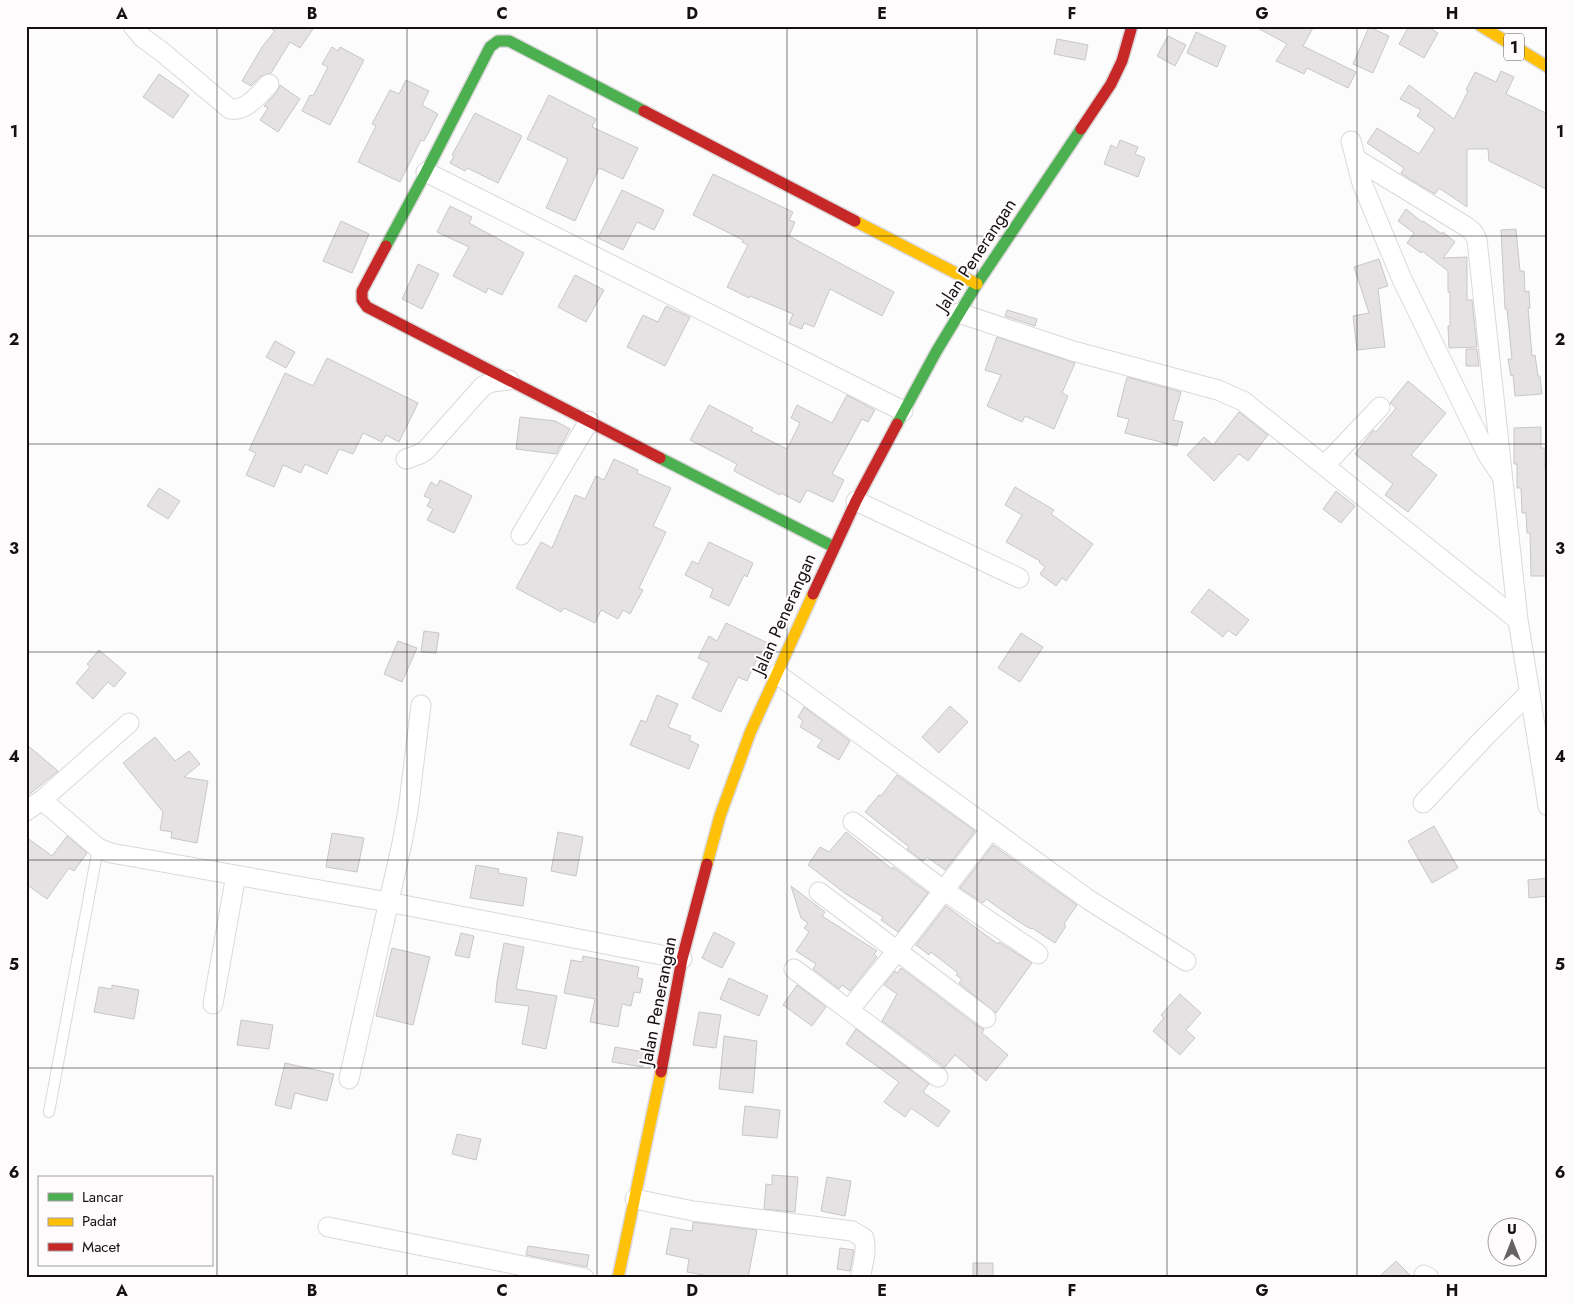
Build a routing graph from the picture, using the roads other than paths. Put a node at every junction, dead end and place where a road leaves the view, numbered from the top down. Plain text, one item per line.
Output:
1 (133, 26) edge
2 (1132, 26) edge
3 (1481, 26) edge
4 (1548, 67) edge
5 (269, 84) dead end
6 (426, 172) junction
7 (977, 284) junction
8 (959, 313) junction
9 (508, 380) junction
10 (1380, 407) dead end
11 (903, 411) junction
12 (589, 421) junction
13 (406, 459) dead end
14 (1324, 466) junction
15 (1502, 476) junction
16 (856, 501) junction
17 (521, 536) dead end
18 (834, 547) junction
19 (1019, 578) dead end
20 (1518, 620) junction
21 (777, 674) junction
22 (1530, 694) junction
23 (421, 705) dead end
24 (129, 723) dead end
25 (42, 800) junction
26 (1423, 803) dead end
27 (1548, 806) edge
28 (26, 811) edge
29 (853, 822) dead end
30 (991, 829) junction
31 (98, 848) junction
32 (236, 875) junction
33 (943, 890) junction
34 (819, 892) dead end
35 (388, 902) junction
36 (897, 951) junction
37 (1038, 954) dead end
38 (682, 959) junction
39 (1186, 961) dead end
40 (794, 969) dead end
41 (213, 1004) dead end
42 (849, 1010) junction
43 (986, 1018) dead end
44 (938, 1077) dead end
45 (349, 1079) dead end
46 (49, 1112) dead end
47 (635, 1199) junction
48 (328, 1227) dead end
49 (584, 1278) edge
50 (618, 1278) edge
51 (860, 1278) edge

1 - 5 street
2 - 7 main road, Jalan Penerangan
3 - 4 main road, 1
6 - 7 main road
6 - 9 main road
6 - 11 street
7 - 8 main road, Jalan Penerangan
8 - 11 main road, Jalan Penerangan
8 - 14 street
9 - 12 main road
9 - 13 street
10 - 14 street
11 - 16 main road, Jalan Penerangan
12 - 17 street
12 - 18 main road
14 - 20 street
15 - 15 street
15 - 20 street
16 - 18 main road, Jalan Penerangan
16 - 19 street
18 - 21 main road, Jalan Penerangan
20 - 22 street
21 - 30 street
21 - 38 main road, Jalan Penerangan
22 - 26 street
22 - 27 street
23 - 35 street
24 - 25 street
25 - 28 street
25 - 31 street
29 - 33 street
30 - 33 street
30 - 39 street
31 - 32 street
31 - 46 lane
32 - 35 street
32 - 41 street
33 - 36 street
33 - 37 street
34 - 36 street
35 - 38 street
35 - 45 street
36 - 42 street
36 - 43 street
38 - 47 main road, Jalan Penerangan
40 - 42 street
42 - 44 street
47 - 50 main road, Jalan Penerangan
47 - 51 street
48 - 49 street

